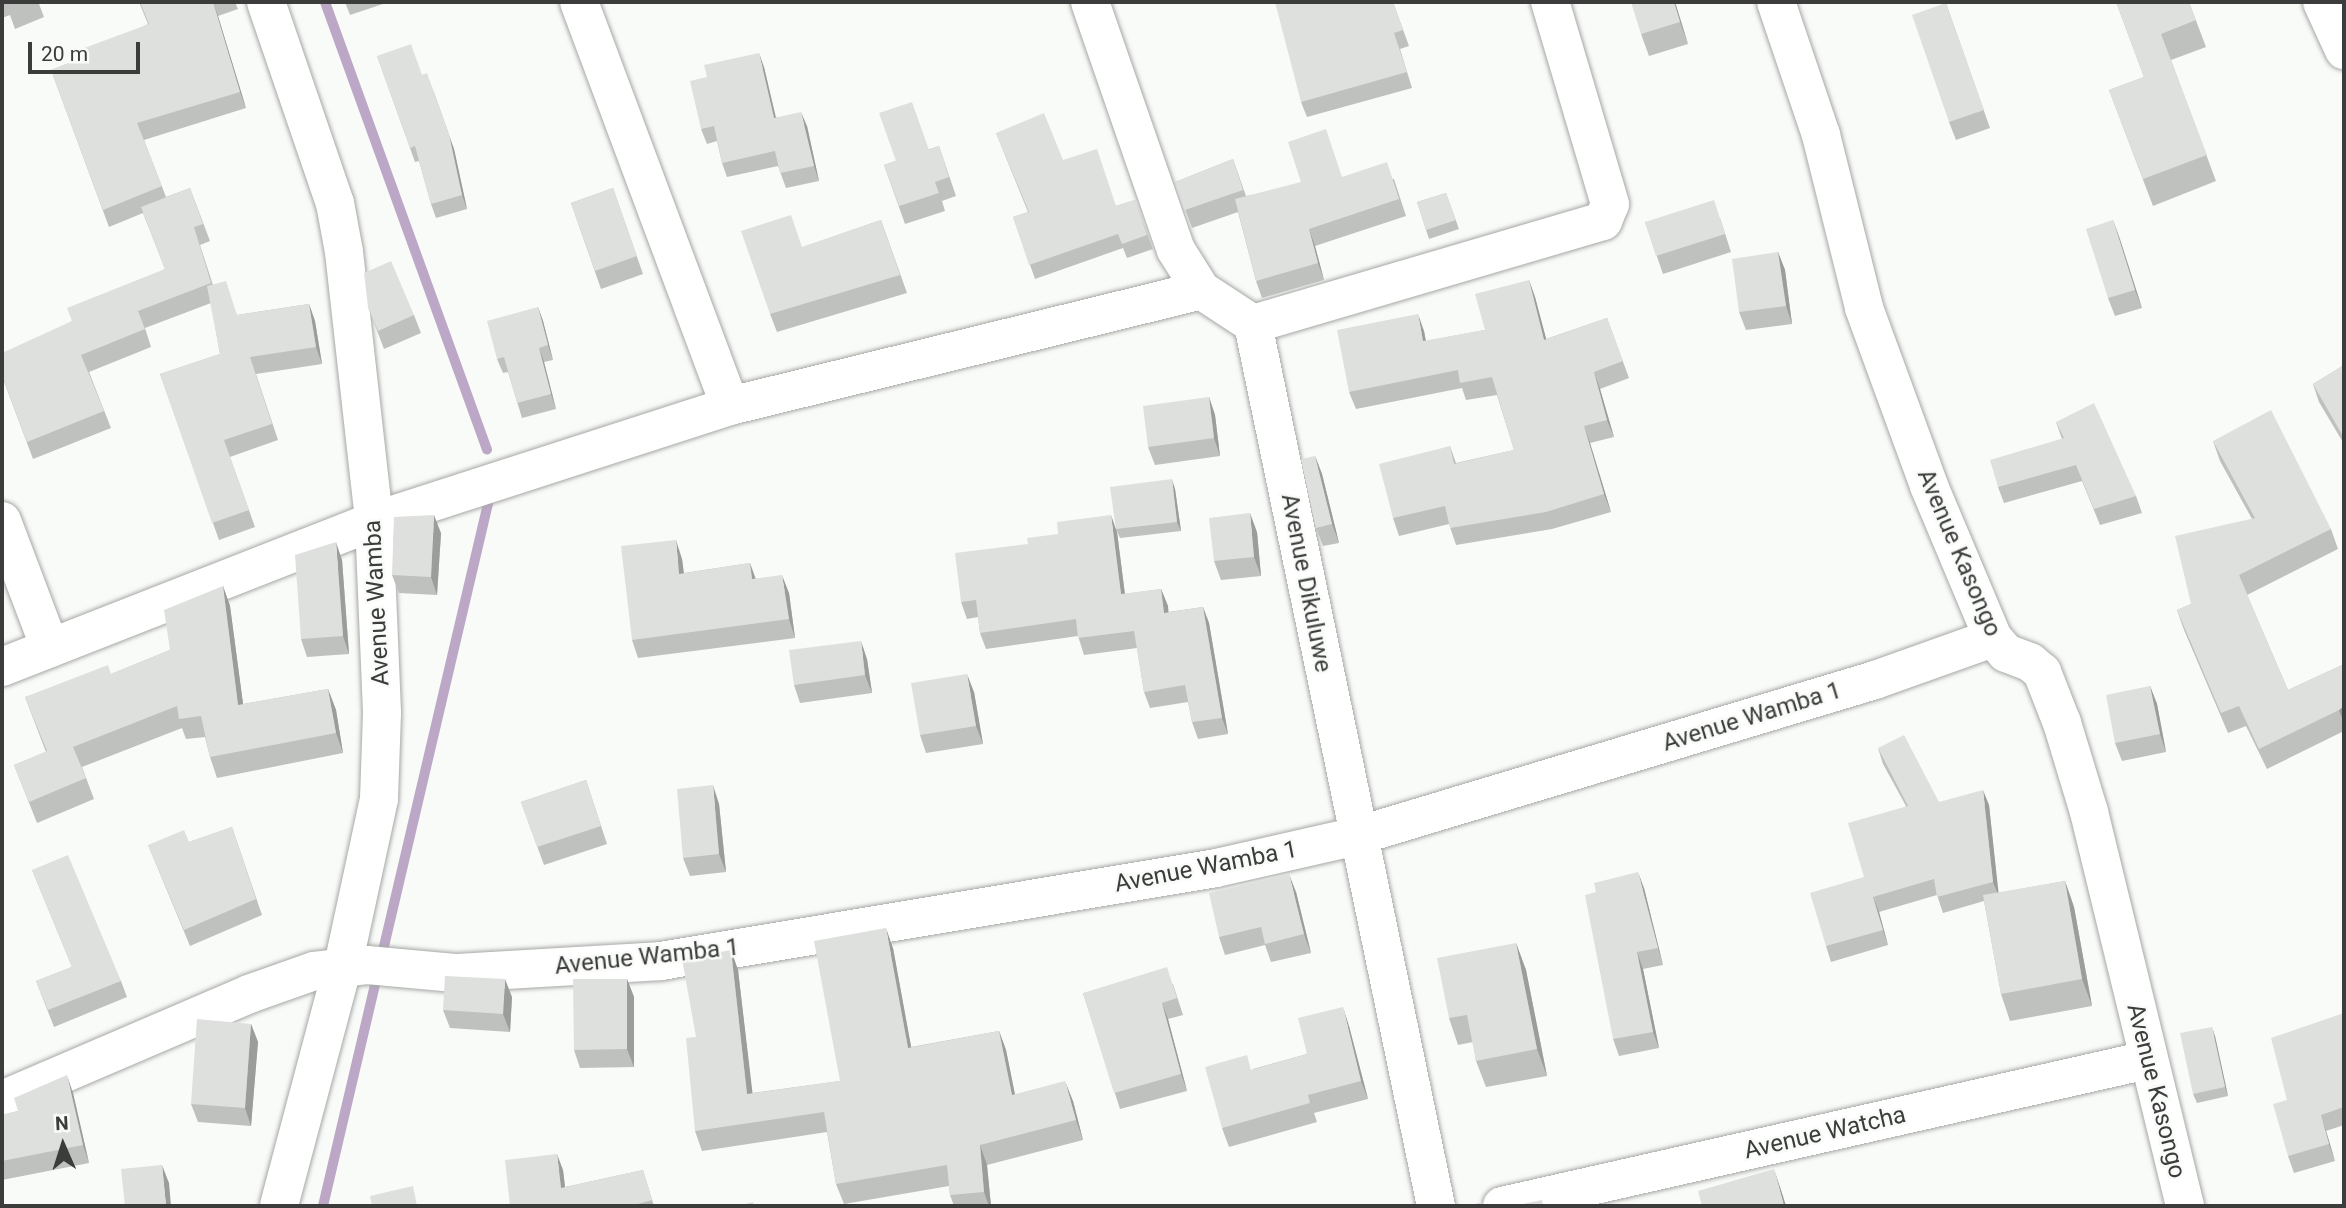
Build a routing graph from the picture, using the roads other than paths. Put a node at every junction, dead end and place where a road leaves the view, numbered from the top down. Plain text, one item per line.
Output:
1 (266, 2) edge
2 (579, 2) edge
3 (1090, 2) edge
4 (1550, 2) edge
5 (1776, 2) edge
6 (2322, 2) edge
7 (2344, 50) edge
8 (1201, 290) junction
9 (1253, 324) junction
10 (730, 406) junction
11 (2, 521) edge
12 (374, 521) junction
13 (1993, 638) junction
14 (50, 648) junction
15 (2, 667) edge
16 (1357, 835) junction
17 (368, 967) junction
18 (2147, 1060) junction
19 (2, 1100) edge
20 (279, 1206) edge
21 (1436, 1206) edge
22 (1502, 1206) edge
23 (2185, 1206) edge

1 - 12 street, Avenue Wamba
2 - 10 street
3 - 8 street
4 - 9 street
5 - 13 street, Avenue Kasongo
6 - 7 street
8 - 9 street
8 - 10 street
9 - 16 street, Avenue Dikuluwe
10 - 12 street
11 - 14 street
12 - 14 street
12 - 17 street, Avenue Wamba
13 - 16 street, Avenue Wamba 1
13 - 18 street, Avenue Kasongo
14 - 15 street
16 - 17 street, Avenue Wamba 1
16 - 21 street, Avenue Dikuluwe
17 - 19 street, Avenue Wamba 1
17 - 20 street, Avenue Wamba
18 - 22 street, Avenue Watcha
18 - 23 street, Avenue Kasongo

